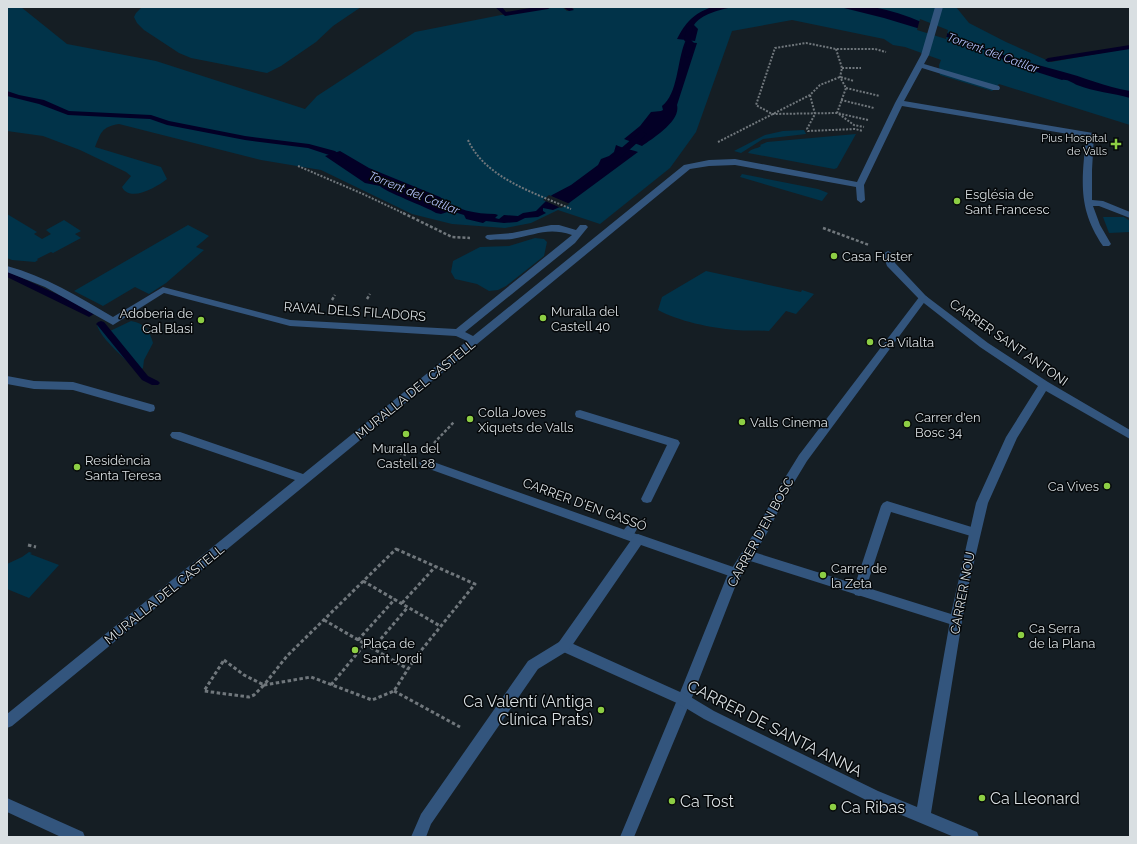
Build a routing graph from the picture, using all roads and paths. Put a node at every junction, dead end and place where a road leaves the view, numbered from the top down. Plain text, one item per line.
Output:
1 (939, 7) edge
2 (875, 49) junction
3 (836, 50) junction
4 (873, 52) dead end
5 (886, 52) dead end
6 (921, 65) junction
7 (842, 68) junction
8 (861, 68) dead end
9 (840, 77) junction
10 (854, 81) dead end
11 (846, 88) junction
12 (996, 88) dead end
13 (810, 95) junction
14 (882, 96) dead end
15 (841, 100) junction
16 (899, 103) junction
17 (874, 108) dead end
18 (837, 113) junction
19 (772, 114) junction
20 (815, 114) junction
21 (866, 119) dead end
22 (861, 126) dead end
23 (859, 130) dead end
24 (468, 140) dead end
25 (716, 142) dead end
26 (298, 166) dead end
27 (860, 185) junction
28 (861, 200) dead end
29 (1088, 203) junction
30 (574, 210) dead end
31 (1130, 215) edge
32 (823, 228) dead end
33 (490, 237) joint
34 (865, 243) dead end
35 (1106, 244) dead end
36 (888, 254) dead end
37 (7, 269) edge
38 (370, 294) dead end
39 (335, 295) dead end
40 (923, 298) junction
41 (367, 299) dead end
42 (332, 300) dead end
43 (474, 317) junction
44 (492, 326) junction
45 (458, 333) junction
46 (476, 341) junction
47 (8, 381) edge
48 (1044, 385) junction
49 (150, 408) dead end
50 (580, 414) dead end
51 (454, 422) dead end
52 (176, 435) dead end
53 (1130, 435) edge
54 (433, 444) dead end
55 (379, 446) dead end
56 (400, 454) dead end
57 (425, 462) dead end
58 (305, 479) junction
59 (647, 499) dead end
60 (974, 532) junction
61 (632, 534) junction
62 (28, 545) dead end
63 (36, 547) dead end
64 (747, 555) junction
65 (436, 566) junction
66 (735, 573) junction
67 (363, 582) junction
68 (860, 591) junction
69 (395, 599) junction
70 (402, 603) junction
71 (408, 607) junction
72 (324, 620) junction
73 (956, 621) junction
74 (440, 626) junction
75 (358, 640) junction
76 (365, 644) junction
77 (564, 646) junction
78 (373, 648) junction
79 (408, 669) junction
80 (264, 685) junction
81 (331, 685) junction
82 (394, 691) junction
83 (684, 700) junction
84 (7, 722) edge
85 (456, 725) dead end
86 (7, 805) edge
87 (923, 816) junction
88 (78, 837) edge
89 (418, 837) edge
90 (627, 837) edge
91 (972, 837) edge

1 - 6 street
2 - 3 path
2 - 4 path
2 - 5 path
3 - 7 path
3 - 19 path
6 - 12 street
6 - 16 street
7 - 8 path
7 - 9 path
9 - 10 path
9 - 11 path
9 - 13 path
11 - 14 path
11 - 15 path
13 - 19 path
13 - 20 path
15 - 17 path
15 - 18 path
16 - 27 street
16 - 29 street
18 - 20 path
18 - 21 path
18 - 22 path
19 - 20 path
19 - 25 path
20 - 23 path
24 - 30 path
26 - 33 path
27 - 28 street
27 - 44 street, MURALLA DEL CASTELL
29 - 31 street
29 - 35 street
32 - 34 path
33 - 43 street
36 - 40 street, CARRER SANT ANTONI
37 - 45 street, RAVAL DELS FILADORS
38 - 41 path
39 - 42 path
40 - 48 street, CARRER SANT ANTONI
40 - 64 street, CARRER D'EN BOSC
43 - 44 street
43 - 45 street
44 - 46 street, MURALLA DEL CASTELL
45 - 46 street, RAVAL DELS FILADORS
46 - 58 street, MURALLA DEL CASTELL
47 - 49 street
48 - 53 street, CARRER SANT ANTONI
48 - 60 street, CARRER NOU
50 - 59 street
51 - 54 path
52 - 58 street
55 - 56 path
57 - 61 street, CARRER D'EN GASSÓ
58 - 84 street, MURALLA DEL CASTELL
60 - 68 street
60 - 73 street, CARRER NOU
61 - 66 street, CARRER D'EN GASSÓ
61 - 77 street
62 - 63 path
64 - 66 street, CARRER D'EN BOSC
64 - 68 street
65 - 67 path
65 - 70 path
65 - 74 path
66 - 83 street, CARRER D'EN BOSC
67 - 69 path
67 - 72 path
68 - 73 street
69 - 70 path
69 - 75 path
70 - 71 path
71 - 74 path
71 - 78 path
72 - 75 path
72 - 80 path
73 - 87 street, CARRER NOU
74 - 79 path
75 - 76 path
76 - 78 path
76 - 81 path
77 - 83 street, CARRER DE SANTA ANNA
77 - 89 street
78 - 79 path
79 - 82 path
80 - 80 path
80 - 81 path
81 - 82 path
82 - 85 path
83 - 87 street, CARRER DE SANTA ANNA
83 - 90 street, CARRER D'EN BOSC
86 - 88 street
87 - 91 street, CARRER DE SANTA ANNA

